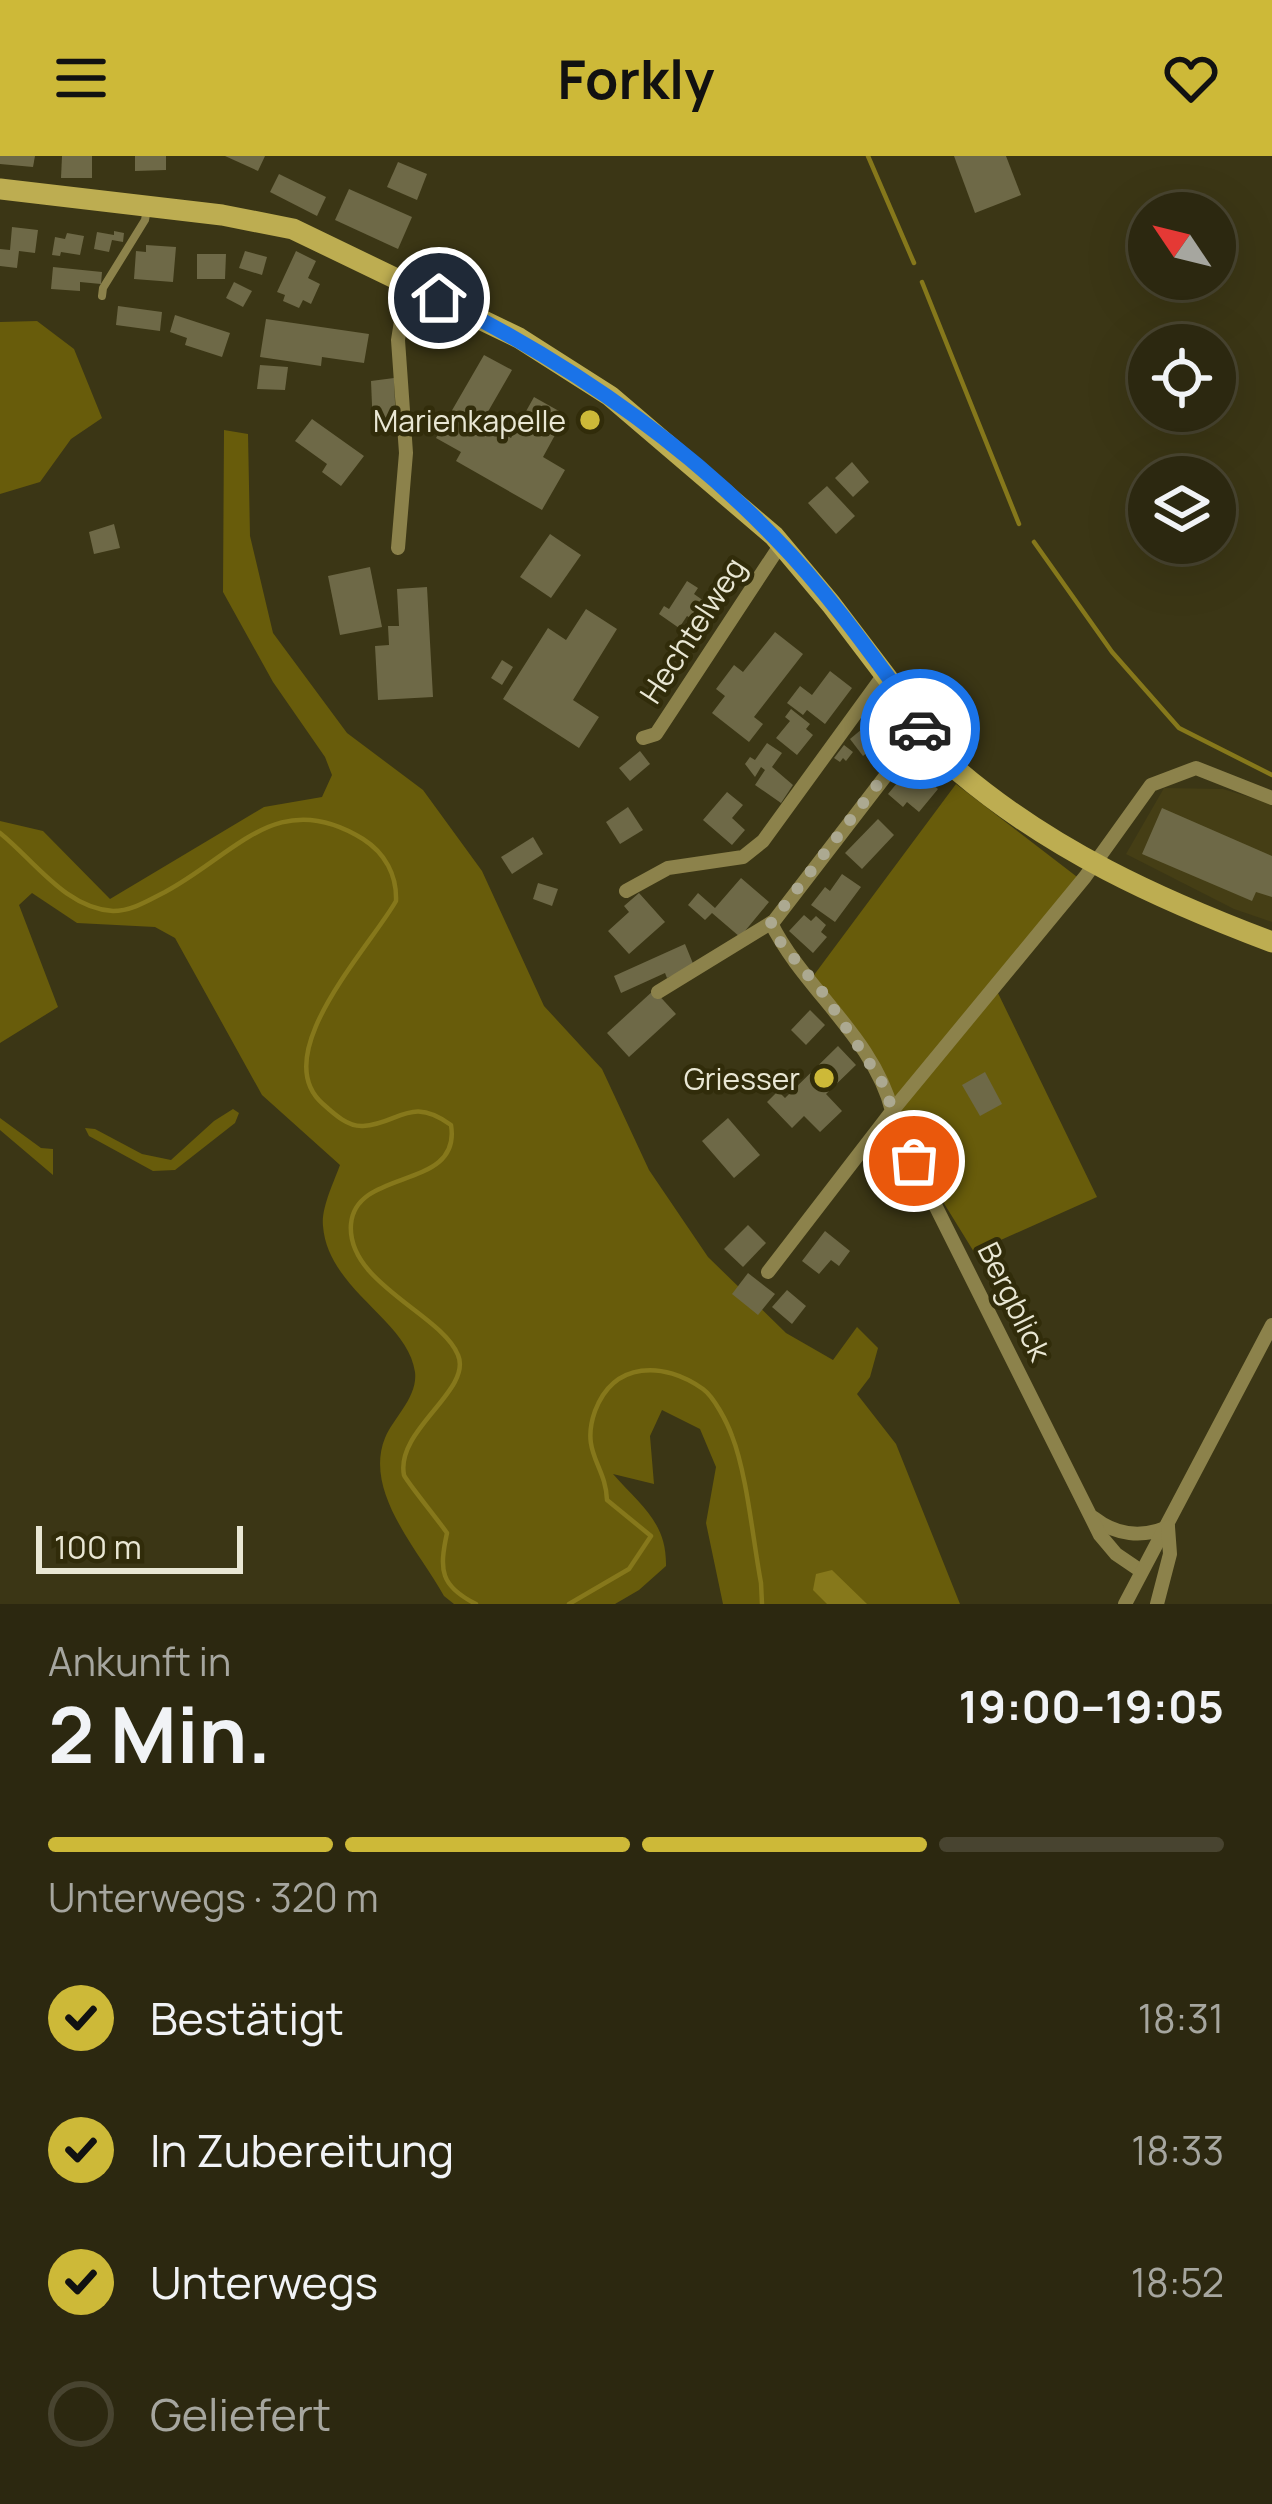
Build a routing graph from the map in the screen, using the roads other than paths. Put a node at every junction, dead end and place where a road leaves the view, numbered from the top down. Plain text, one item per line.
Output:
1 (0, 189) edge
2 (147, 207) junction
3 (407, 284) junction
4 (102, 296) dead end
5 (781, 544) junction
6 (398, 548) dead end
7 (885, 673) junction
8 (924, 726) junction
9 (643, 738) dead end
10 (1272, 798) edge
11 (1093, 865) junction
12 (626, 891) dead end
13 (771, 923) junction
14 (1272, 942) edge
15 (658, 992) dead end
16 (892, 1111) junction
17 (768, 1272) dead end
18 (1272, 1325) edge
19 (1090, 1514) junction
20 (1168, 1527) junction
21 (1142, 1571) junction
22 (1124, 1604) edge
23 (1157, 1604) edge

1 - 2 main road
2 - 3 main road
2 - 4 lane
3 - 5 main road
3 - 6 street
5 - 7 main road
5 - 9 street, Hechtelweg
7 - 8 main road
7 - 12 street
8 - 11 main road
8 - 13 street
10 - 11 street
11 - 14 main road
11 - 16 street
13 - 15 street
13 - 16 street, Bergblick
16 - 17 street
16 - 19 street, Bergblick
18 - 20 street
19 - 20 street
19 - 21 street, Bergblick
20 - 21 street
20 - 23 street
21 - 22 street

